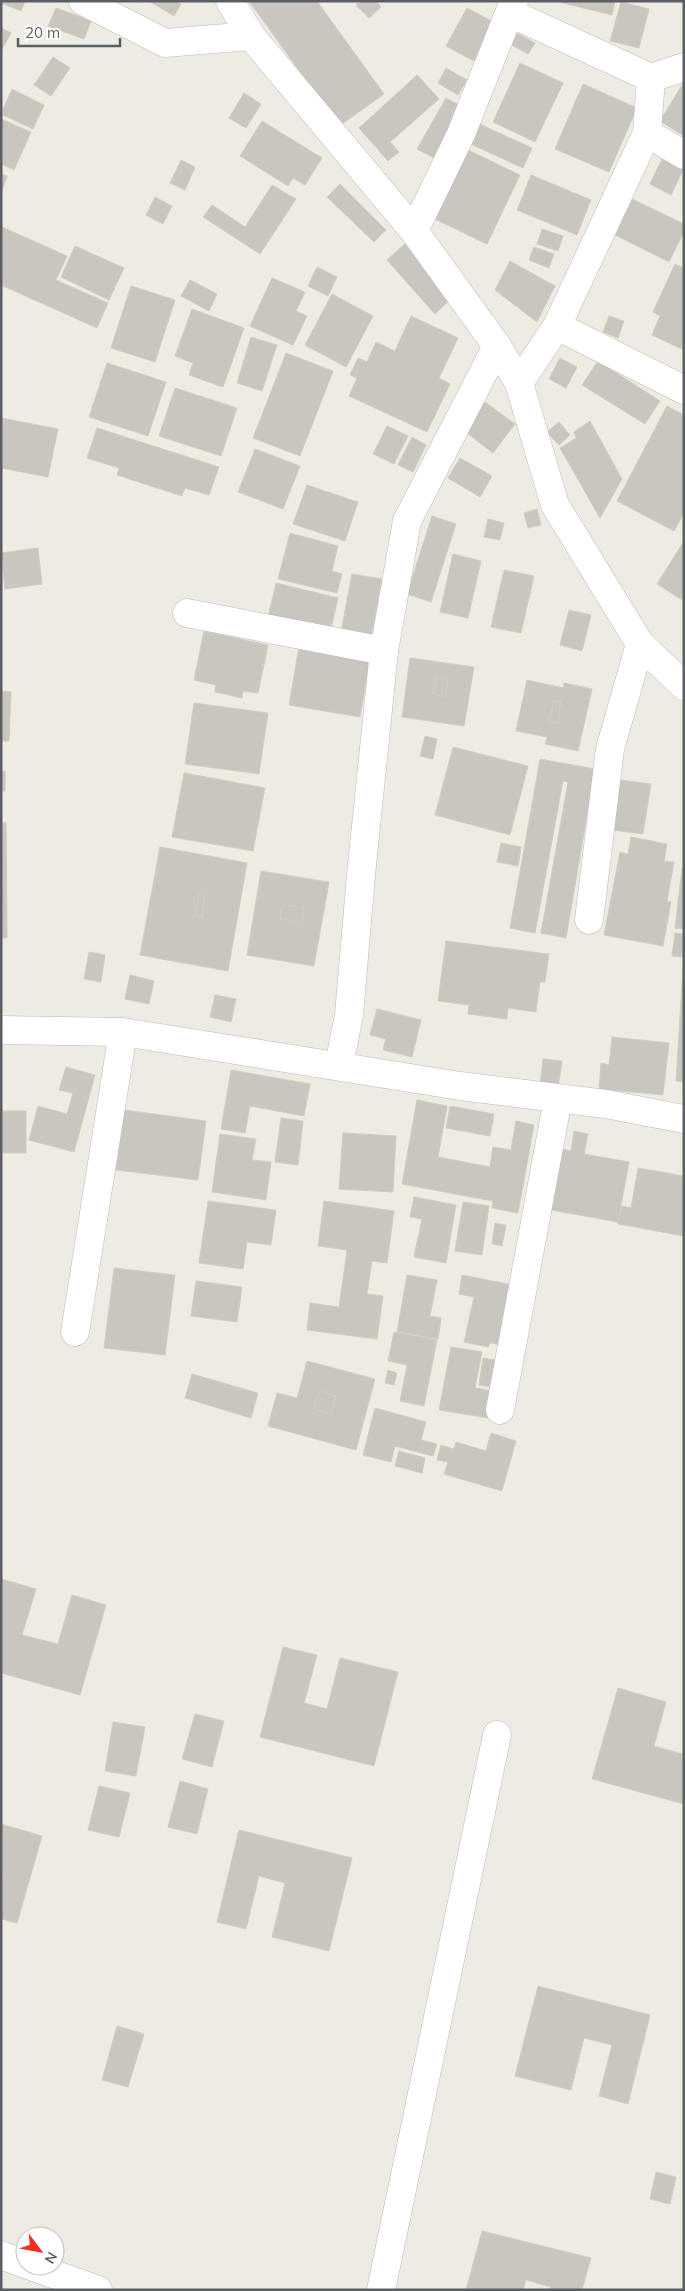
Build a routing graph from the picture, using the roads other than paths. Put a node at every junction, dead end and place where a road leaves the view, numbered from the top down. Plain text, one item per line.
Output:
1 (83, 1) edge
2 (230, 1) edge
3 (512, 7) edge
4 (251, 36) junction
5 (684, 67) edge
6 (651, 78) junction
7 (647, 133) junction
8 (684, 155) edge
9 (414, 231) junction
10 (557, 326) junction
11 (497, 346) junction
12 (519, 383) junction
13 (684, 390) edge
14 (187, 613) dead end
15 (640, 644) junction
16 (384, 652) junction
17 (684, 686) edge
18 (589, 920) dead end
19 (1, 1030) edge
20 (123, 1032) junction
21 (339, 1066) junction
22 (558, 1099) junction
23 (684, 1119) edge
24 (75, 1332) dead end
25 (500, 1410) dead end
26 (496, 1734) dead end
27 (1, 2255) edge
28 (15, 2260) edge
29 (59, 2276) edge
30 (98, 2290) edge
31 (382, 2290) edge

1 - 4 street
2 - 4 street
3 - 6 street
3 - 9 street
4 - 9 street
5 - 6 street
6 - 7 street
7 - 8 street
7 - 10 street
9 - 11 street
10 - 12 street
10 - 13 street
11 - 12 street
11 - 16 street
12 - 15 street
14 - 16 street
15 - 17 street
15 - 18 street
16 - 21 street
19 - 20 street
20 - 21 street
20 - 24 street
21 - 22 street
22 - 23 street
22 - 25 street
26 - 31 street
27 - 28 street
29 - 30 street

